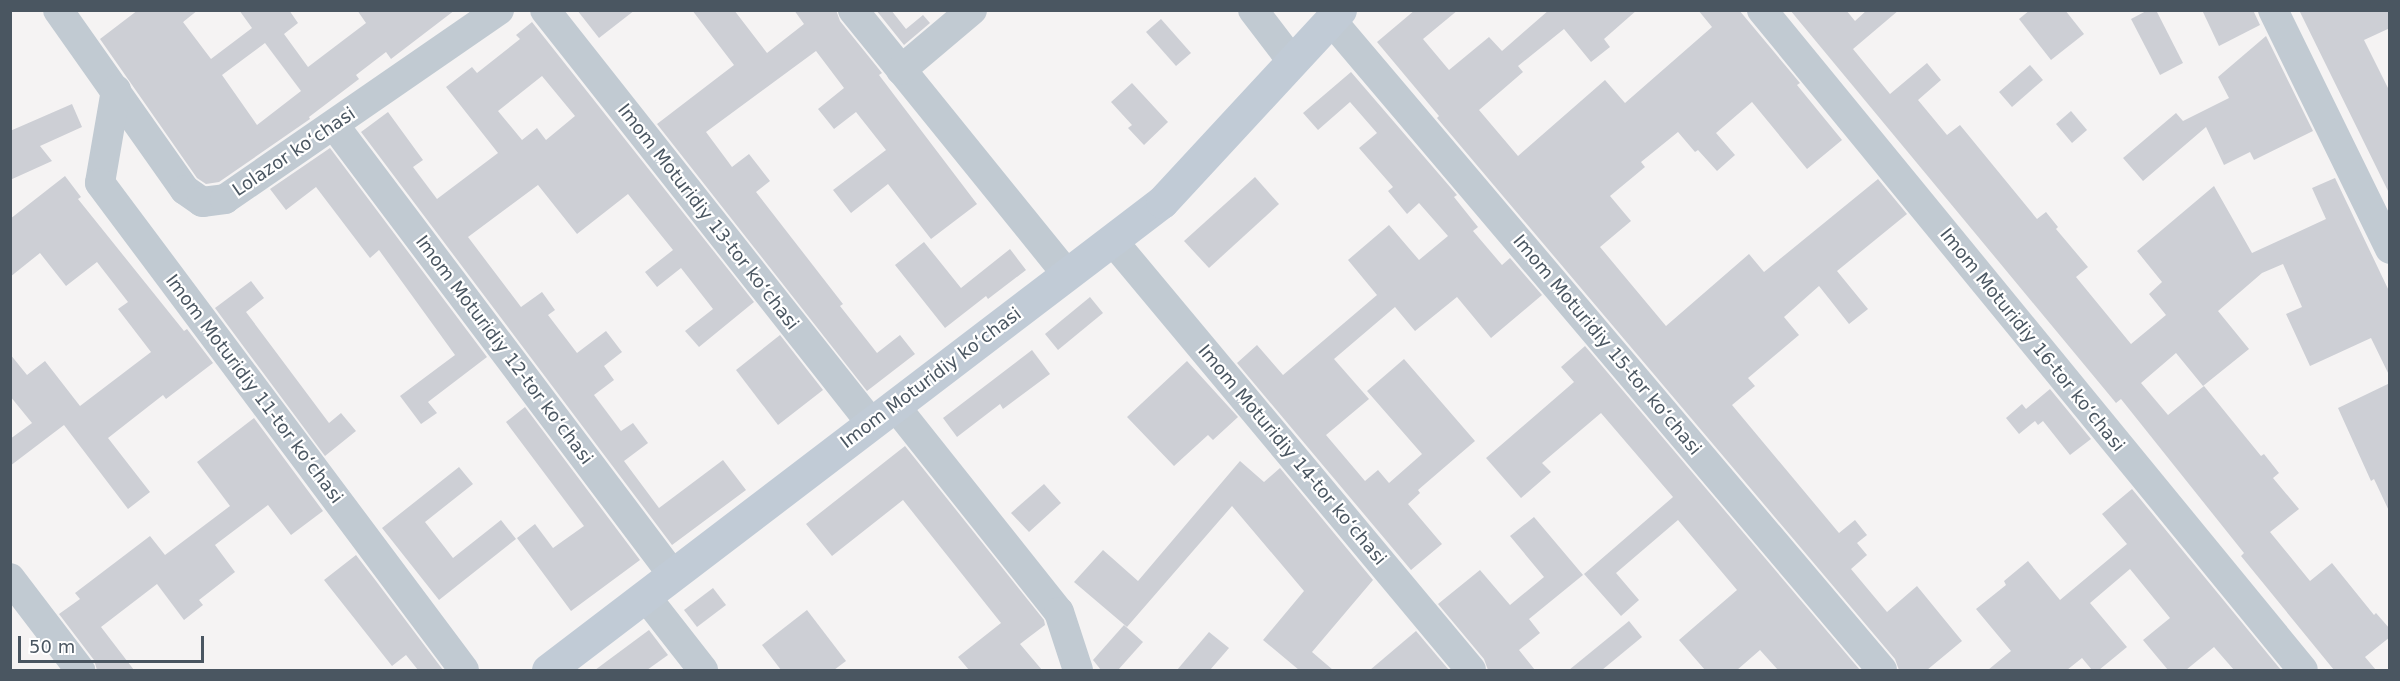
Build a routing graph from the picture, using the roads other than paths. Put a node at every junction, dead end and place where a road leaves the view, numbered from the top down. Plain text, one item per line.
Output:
1 (499, 10) edge
2 (545, 10) edge
3 (853, 10) edge
4 (972, 10) edge
5 (1253, 10) edge
6 (1762, 10) edge
7 (2273, 10) edge
8 (71, 15) edge
9 (1336, 15) edge
10 (1292, 61) junction
11 (901, 70) junction
12 (116, 90) junction
13 (334, 125) junction
14 (1112, 240) junction
15 (2390, 249) edge
16 (1067, 274) junction
17 (883, 414) junction
18 (673, 575) junction
19 (10, 578) edge
20 (646, 597) junction
21 (80, 670) edge
22 (464, 670) edge
23 (548, 670) edge
24 (703, 670) edge
25 (1078, 670) edge
26 (1472, 670) edge
27 (1882, 670) edge
28 (2303, 670) edge

1 - 13 street, Lolazor ko‘chasi
2 - 17 street, Imom Moturidiy 13-tor koʻchasi
3 - 11 street
4 - 11 street
5 - 10 street
6 - 28 street, Imom Moturidiy 16-tor koʻchasi
7 - 15 street
8 - 12 street, Lolazor ko‘chasi
9 - 10 street, Imom Moturidiy koʻchasi
9 - 27 street, Imom Moturidiy 15-tor koʻchasi
10 - 14 street, Imom Moturidiy koʻchasi
11 - 16 street
12 - 13 street, Lolazor ko‘chasi
12 - 22 street, Imom Moturidiy 11-tor koʻchasi
13 - 18 street, Imom Moturidiy 12-tor koʻchasi
14 - 16 street, Imom Moturidiy koʻchasi
14 - 26 street, Imom Moturidiy 14-tor koʻchasi
16 - 17 street, Imom Moturidiy koʻchasi
17 - 18 street, Imom Moturidiy koʻchasi
17 - 25 street, Imom Moturidiy 13-tor koʻchasi
18 - 20 street, Imom Moturidiy koʻchasi
19 - 21 street
20 - 23 street, Imom Moturidiy koʻchasi
20 - 24 street

